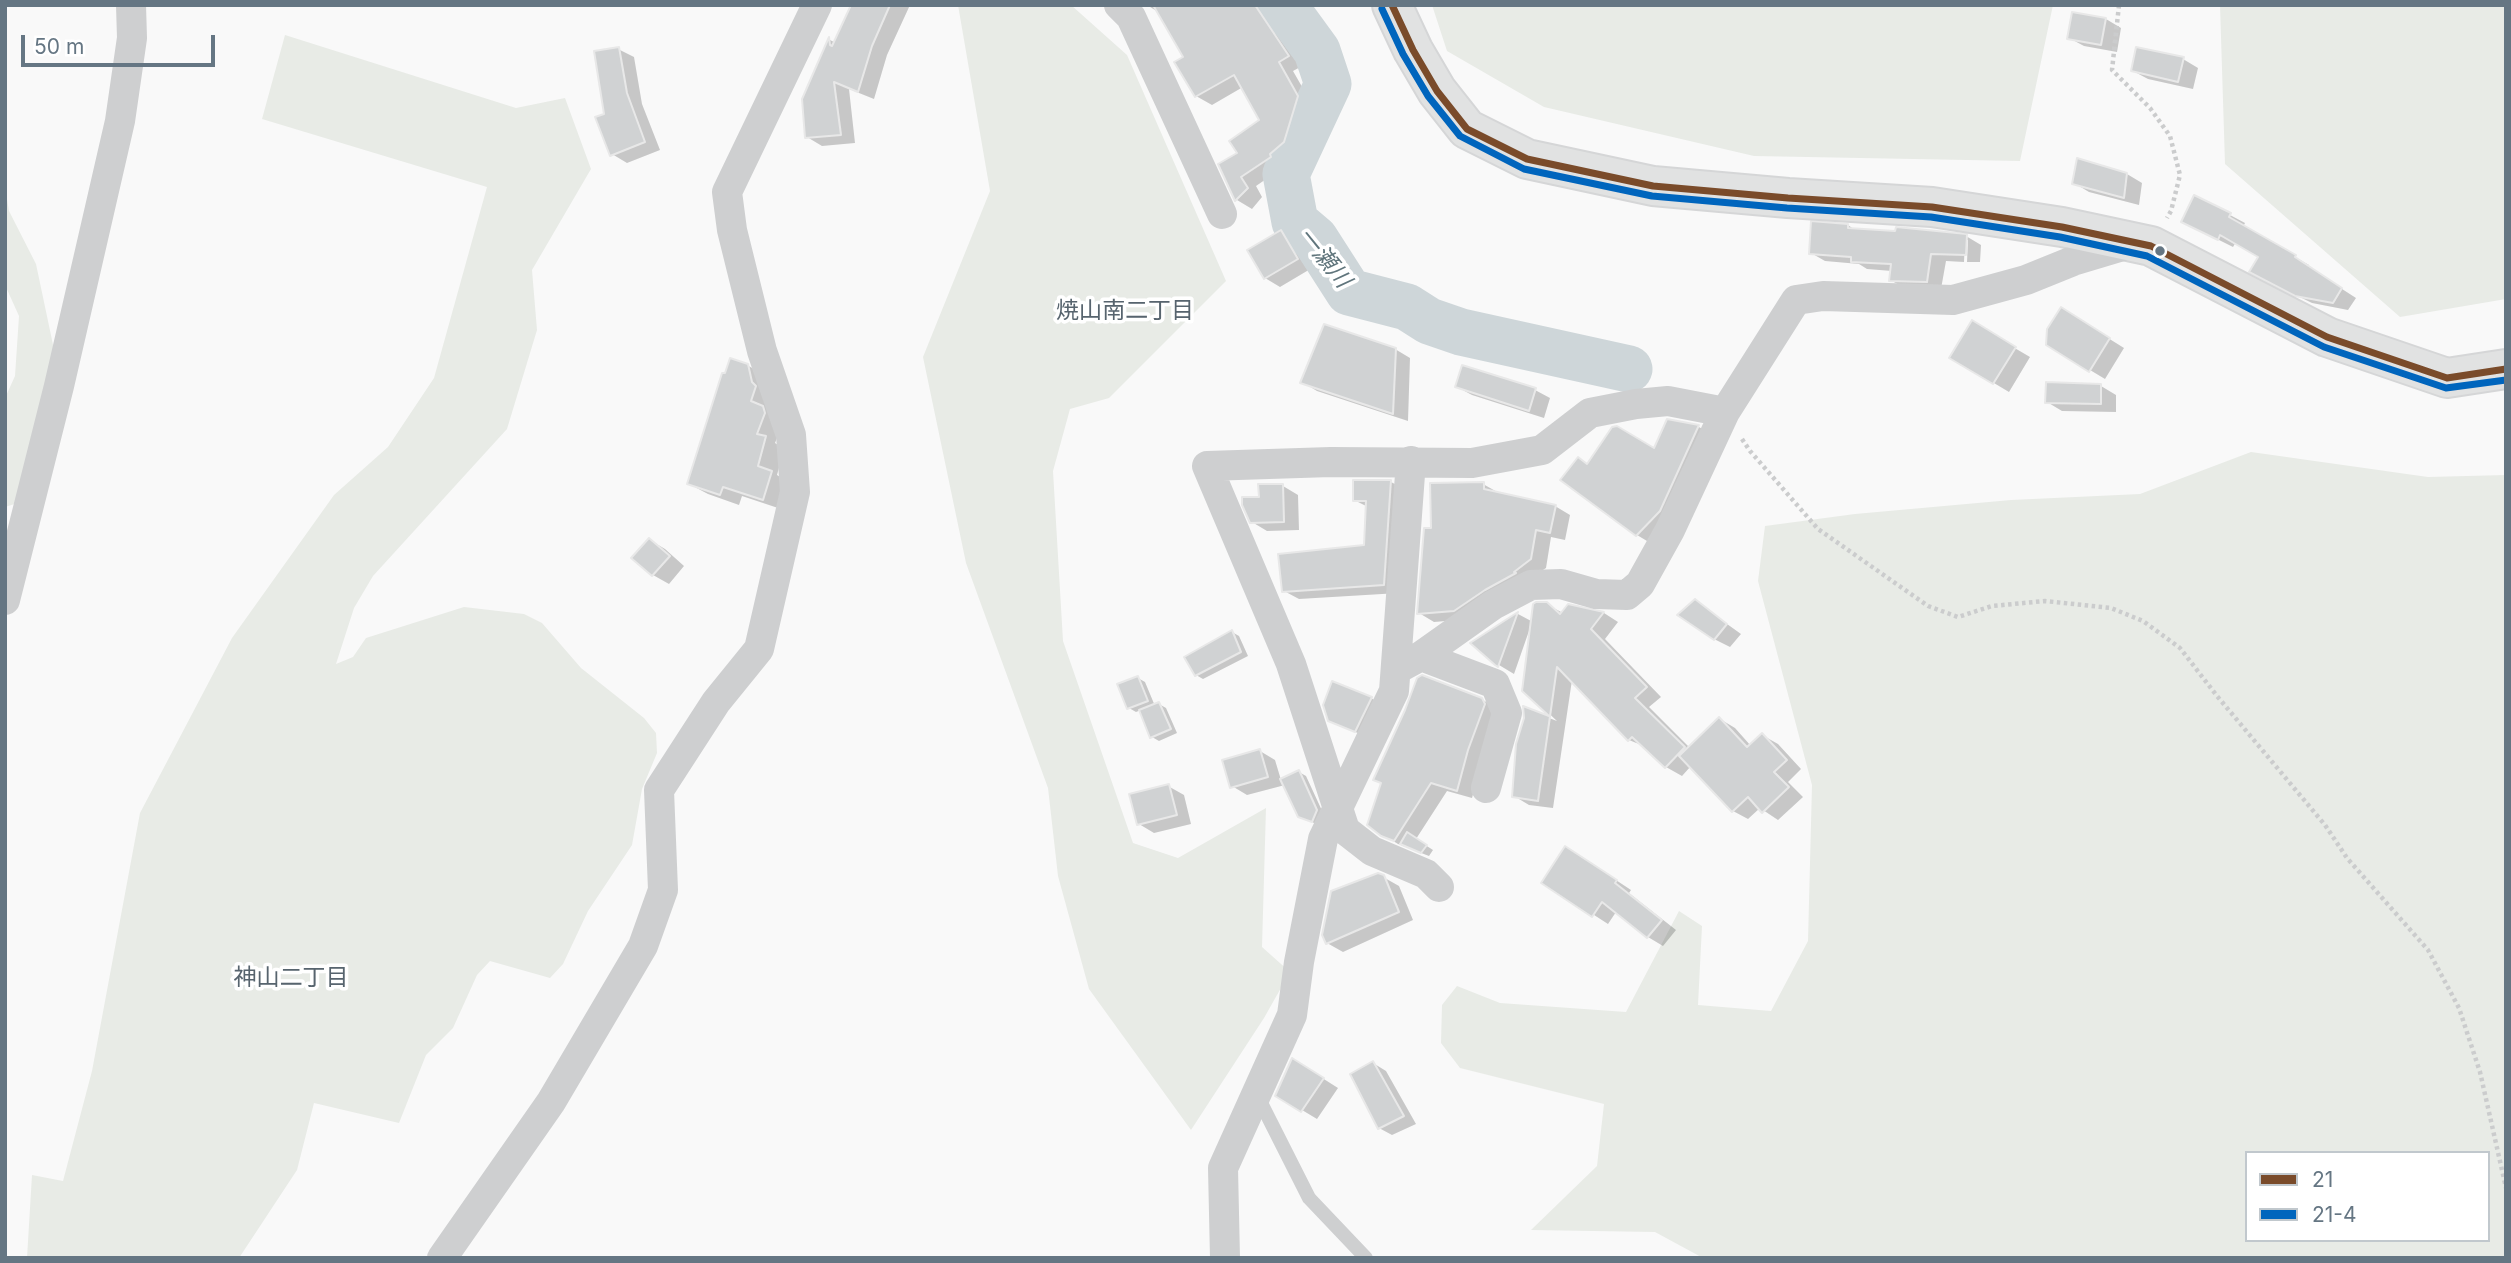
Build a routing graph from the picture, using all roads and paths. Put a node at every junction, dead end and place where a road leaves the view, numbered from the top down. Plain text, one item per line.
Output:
1 (131, 5) edge
2 (817, 5) edge
3 (1119, 5) edge
4 (1392, 5) edge
5 (2119, 5) edge
6 (1222, 215) dead end
7 (2142, 245) junction
8 (2506, 369) edge
9 (1725, 412) junction
10 (1411, 461) junction
11 (16, 517) edge
12 (5, 600) edge
13 (1409, 662) junction
14 (1486, 788) dead end
15 (1339, 805) junction
16 (1439, 887) dead end
17 (1256, 1093) junction
18 (2506, 1188) edge
19 (442, 1258) edge
20 (1224, 1258) edge
21 (1366, 1258) edge

1 - 11 street
2 - 19 street
3 - 6 street
4 - 7 main road
5 - 7 path
7 - 8 main road
7 - 9 street
9 - 10 street
9 - 13 street
9 - 18 path
10 - 13 street
10 - 15 street
11 - 12 street
13 - 14 street
13 - 15 street
15 - 16 street
15 - 17 street
17 - 20 street
17 - 21 lane

